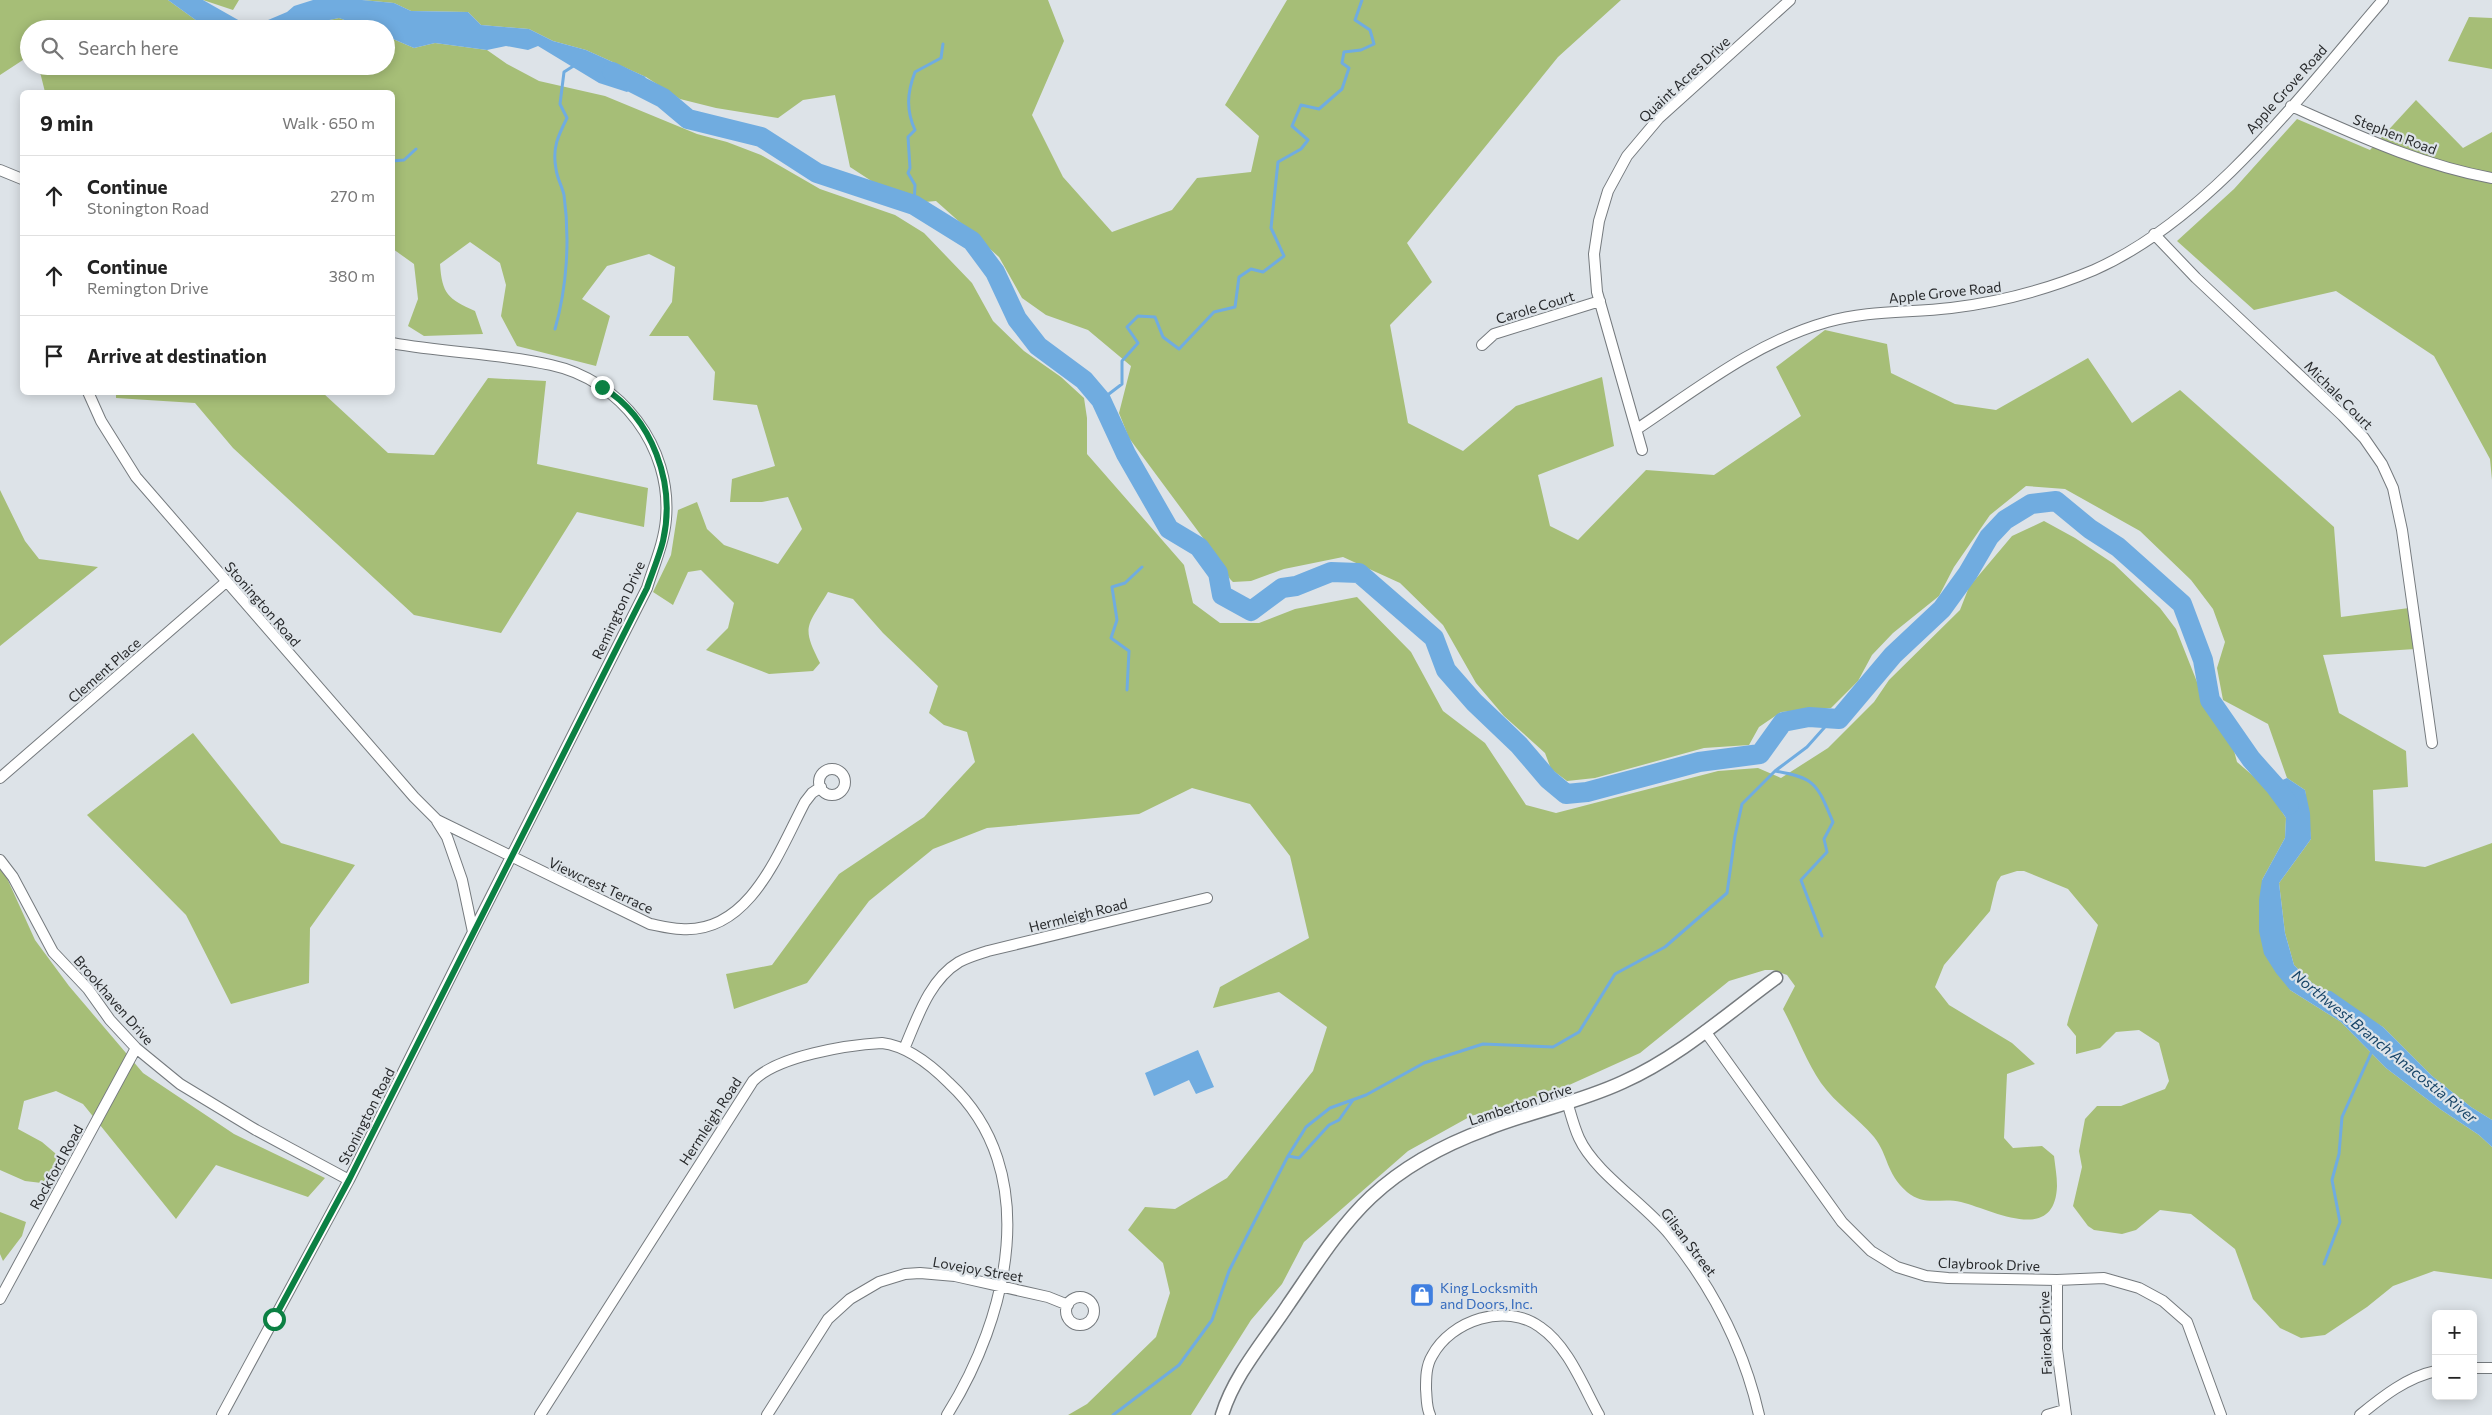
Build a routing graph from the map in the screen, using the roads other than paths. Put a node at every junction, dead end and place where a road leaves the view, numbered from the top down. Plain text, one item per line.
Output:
1 (1790, 0) edge
2 (2383, 0) edge
3 (2291, 106) junction
4 (0, 170) edge
5 (20, 178) edge
6 (2492, 178) edge
7 (2154, 234) junction
8 (1600, 301) junction
9 (395, 343) edge
10 (1482, 345) dead end
11 (89, 395) edge
12 (1637, 429) junction
13 (1642, 450) dead end
14 (226, 582) junction
15 (2432, 743) dead end
16 (0, 778) edge
17 (821, 787) dead end
18 (437, 820) junction
19 (511, 858) junction
20 (0, 860) edge
21 (1207, 898) dead end
22 (473, 932) junction
23 (1776, 978) dead end
24 (1705, 1031) junction
25 (136, 1048) junction
26 (904, 1049) junction
27 (1568, 1105) junction
28 (349, 1180) junction
29 (2058, 1280) junction
30 (999, 1286) junction
31 (0, 1299) edge
32 (1068, 1305) dead end
33 (2477, 1368) edge
34 (2492, 1368) edge
35 (2432, 1372) edge
36 (2065, 1412) edge
37 (222, 1415) edge
38 (540, 1415) edge
39 (767, 1415) edge
40 (947, 1415) edge
41 (1222, 1415) edge
42 (1430, 1415) edge
43 (1599, 1415) edge
44 (1759, 1415) edge
45 (2048, 1415) edge
46 (2221, 1415) edge
47 (2360, 1415) edge

1 - 8 street, Quaint Acres Drive
2 - 3 street, Apple Grove Road
3 - 6 street, Stephen Road
3 - 7 street, Apple Grove Road
4 - 5 street
7 - 12 street, Apple Grove Road
7 - 15 street, Michale Court
8 - 10 street, Carole Court
8 - 12 street, Quaint Acres Drive
9 - 19 street, Remington Drive
11 - 14 street, Stonington Road
12 - 13 street, Quaint Acres Drive
14 - 16 street, Clement Place
14 - 18 street, Stonington Road
17 - 19 street, Viewcrest Terrace
18 - 19 street, Stonington Road
18 - 22 street, Stonington Road
19 - 22 street, Remington Drive
20 - 25 street, Brookhaven Drive
21 - 26 street, Hermleigh Road
22 - 28 street, Stonington Road
23 - 24 street, Lamberton Drive
24 - 27 street, Lamberton Drive
24 - 29 street, Claybrook Drive
25 - 28 street, Brookhaven Drive
25 - 31 street, Rockford Road
26 - 30 street
26 - 38 street, Hermleigh Road
27 - 41 street, Lamberton Drive
27 - 44 street, Gilsan Street
28 - 37 street, Stonington Road
29 - 36 street, Fairoak Drive
29 - 46 street, Claybrook Drive
30 - 32 street, Lovejoy Street
30 - 39 street, Lovejoy Street
30 - 40 street
33 - 34 street
35 - 47 street
36 - 45 street
42 - 43 street

